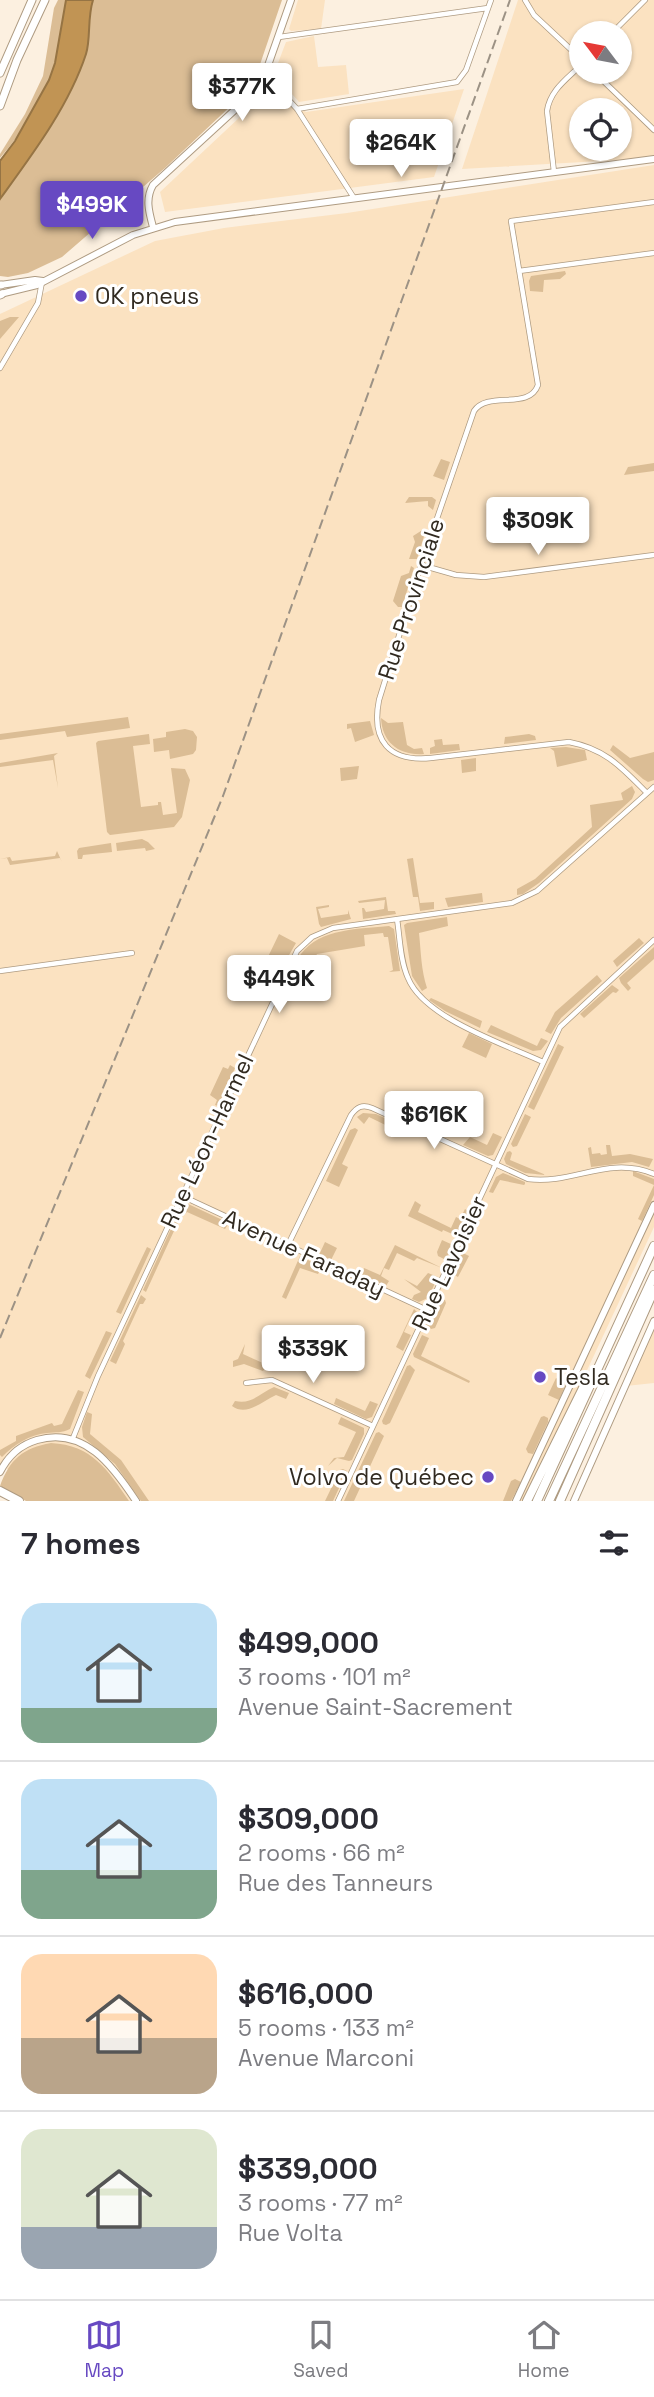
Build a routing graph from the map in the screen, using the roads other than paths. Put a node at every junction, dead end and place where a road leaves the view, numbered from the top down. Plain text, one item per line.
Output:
1 (32, 0) edge
2 (45, 0) edge
3 (291, 0) edge
4 (491, 0) edge
5 (525, 0) edge
6 (645, 0) edge
7 (488, 8) junction
8 (624, 21) edge
9 (279, 37) junction
10 (569, 48) edge
11 (0, 73) edge
12 (265, 74) junction
13 (569, 77) edge
14 (606, 84) edge
15 (0, 106) edge
16 (297, 109) junction
17 (654, 130) edge
18 (654, 159) edge
19 (555, 173) junction
20 (355, 199) junction
21 (654, 202) edge
22 (153, 227) junction
23 (654, 253) edge
24 (519, 271) junction
25 (43, 281) junction
26 (0, 285) edge
27 (1, 295) edge
28 (0, 368) edge
29 (654, 555) edge
30 (421, 565) junction
31 (654, 787) edge
32 (647, 793) junction
33 (397, 919) junction
34 (654, 940) edge
35 (132, 953) dead end
36 (0, 971) edge
37 (543, 1062) junction
38 (496, 1165) junction
39 (654, 1174) edge
40 (182, 1196) junction
41 (654, 1205) edge
42 (654, 1246) edge
43 (287, 1247) junction
44 (654, 1275) edge
45 (634, 1289) junction
46 (654, 1290) edge
47 (427, 1310) junction
48 (654, 1321) edge
49 (246, 1382) dead end
50 (373, 1426) junction
51 (73, 1438) junction
52 (0, 1472) edge
53 (0, 1491) edge
54 (0, 1497) edge
55 (14, 1500) edge
56 (136, 1501) edge
57 (338, 1501) edge
58 (516, 1501) edge
59 (527, 1501) edge
60 (537, 1501) edge
61 (549, 1501) edge
62 (560, 1501) edge
63 (574, 1501) edge

1 - 11 main road
2 - 15 main road
3 - 9 main road
4 - 7 street
5 - 10 street
6 - 8 street
7 - 9 street
7 - 16 street
9 - 12 main road
12 - 16 street
12 - 22 main road
13 - 19 street
14 - 17 street
16 - 20 street
18 - 19 main road
19 - 20 main road
20 - 22 main road
21 - 24 street, Rue Provinciale
22 - 25 main road
23 - 24 street
24 - 30 street, Rue Provinciale
25 - 26 main road
25 - 27 main road
25 - 28 street
29 - 30 street
30 - 32 street, Rue Provinciale
31 - 32 street, Rue Léon-Harmel
32 - 33 street, Rue Léon-Harmel
33 - 37 street
33 - 40 street, Rue Léon-Harmel
34 - 37 street, Rue Lavoisier
35 - 36 street
37 - 38 street, Rue Lavoisier
38 - 39 street
38 - 43 street
38 - 47 street, Rue Lavoisier
40 - 43 street, Avenue Faraday
40 - 51 street, Rue Léon-Harmel
41 - 58 main road
42 - 45 highway
43 - 47 street, Avenue Faraday
44 - 61 highway
45 - 59 highway
45 - 60 highway
46 - 62 highway
47 - 50 street, Rue Lavoisier
48 - 63 main road
49 - 50 street
50 - 57 street, Rue Lavoisier
51 - 52 main road
51 - 56 main road
53 - 55 highway
54 - 55 highway

